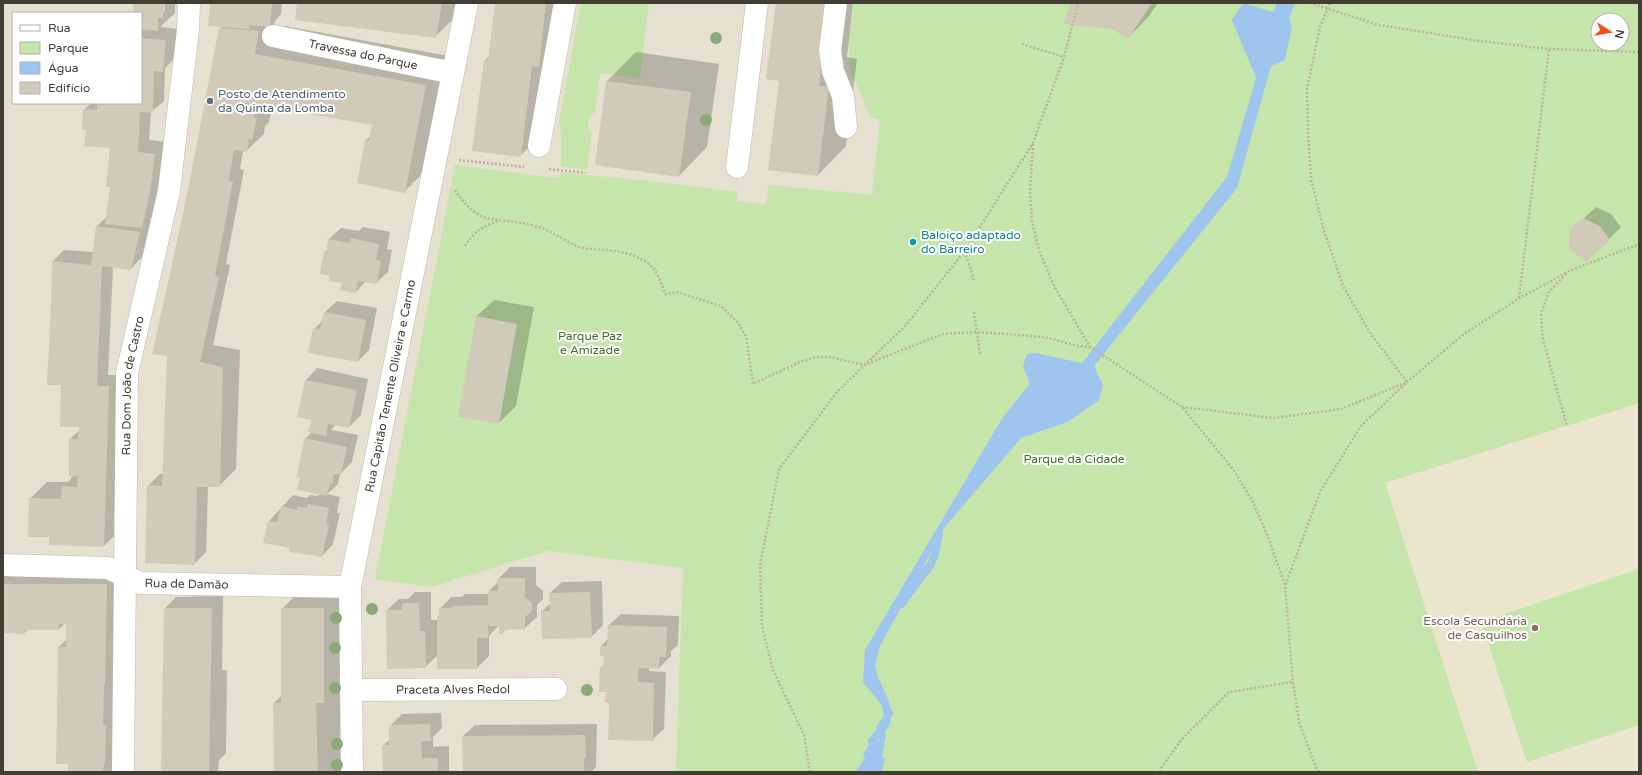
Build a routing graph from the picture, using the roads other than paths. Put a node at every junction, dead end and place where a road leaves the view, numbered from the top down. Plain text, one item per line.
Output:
1 (189, 3) edge
2 (467, 3) edge
3 (565, 3) edge
4 (757, 3) edge
5 (836, 3) edge
6 (273, 36) dead end
7 (453, 73) junction
8 (846, 127) dead end
9 (540, 146) dead end
10 (737, 167) dead end
11 (3, 565) edge
12 (125, 576) junction
13 (350, 587) junction
14 (556, 689) dead end
15 (351, 690) junction
16 (123, 772) edge
17 (352, 772) edge

1 - 12 street, Rua Dom João de Castro
2 - 7 street, Rua Capitão Tenente Oliveira e Carmo
3 - 9 street
4 - 10 street
5 - 8 street
6 - 7 street, Travessa do Parque
7 - 13 street, Rua Capitão Tenente Oliveira e Carmo
11 - 12 street, Rua de Damão
12 - 13 street, Rua de Damão
12 - 16 street, Rua Dom João de Castro
13 - 15 street, Rua Capitão Tenente Oliveira e Carmo
14 - 15 street, Praceta Alves Redol
15 - 17 street, Rua Capitão Tenente Oliveira e Carmo

